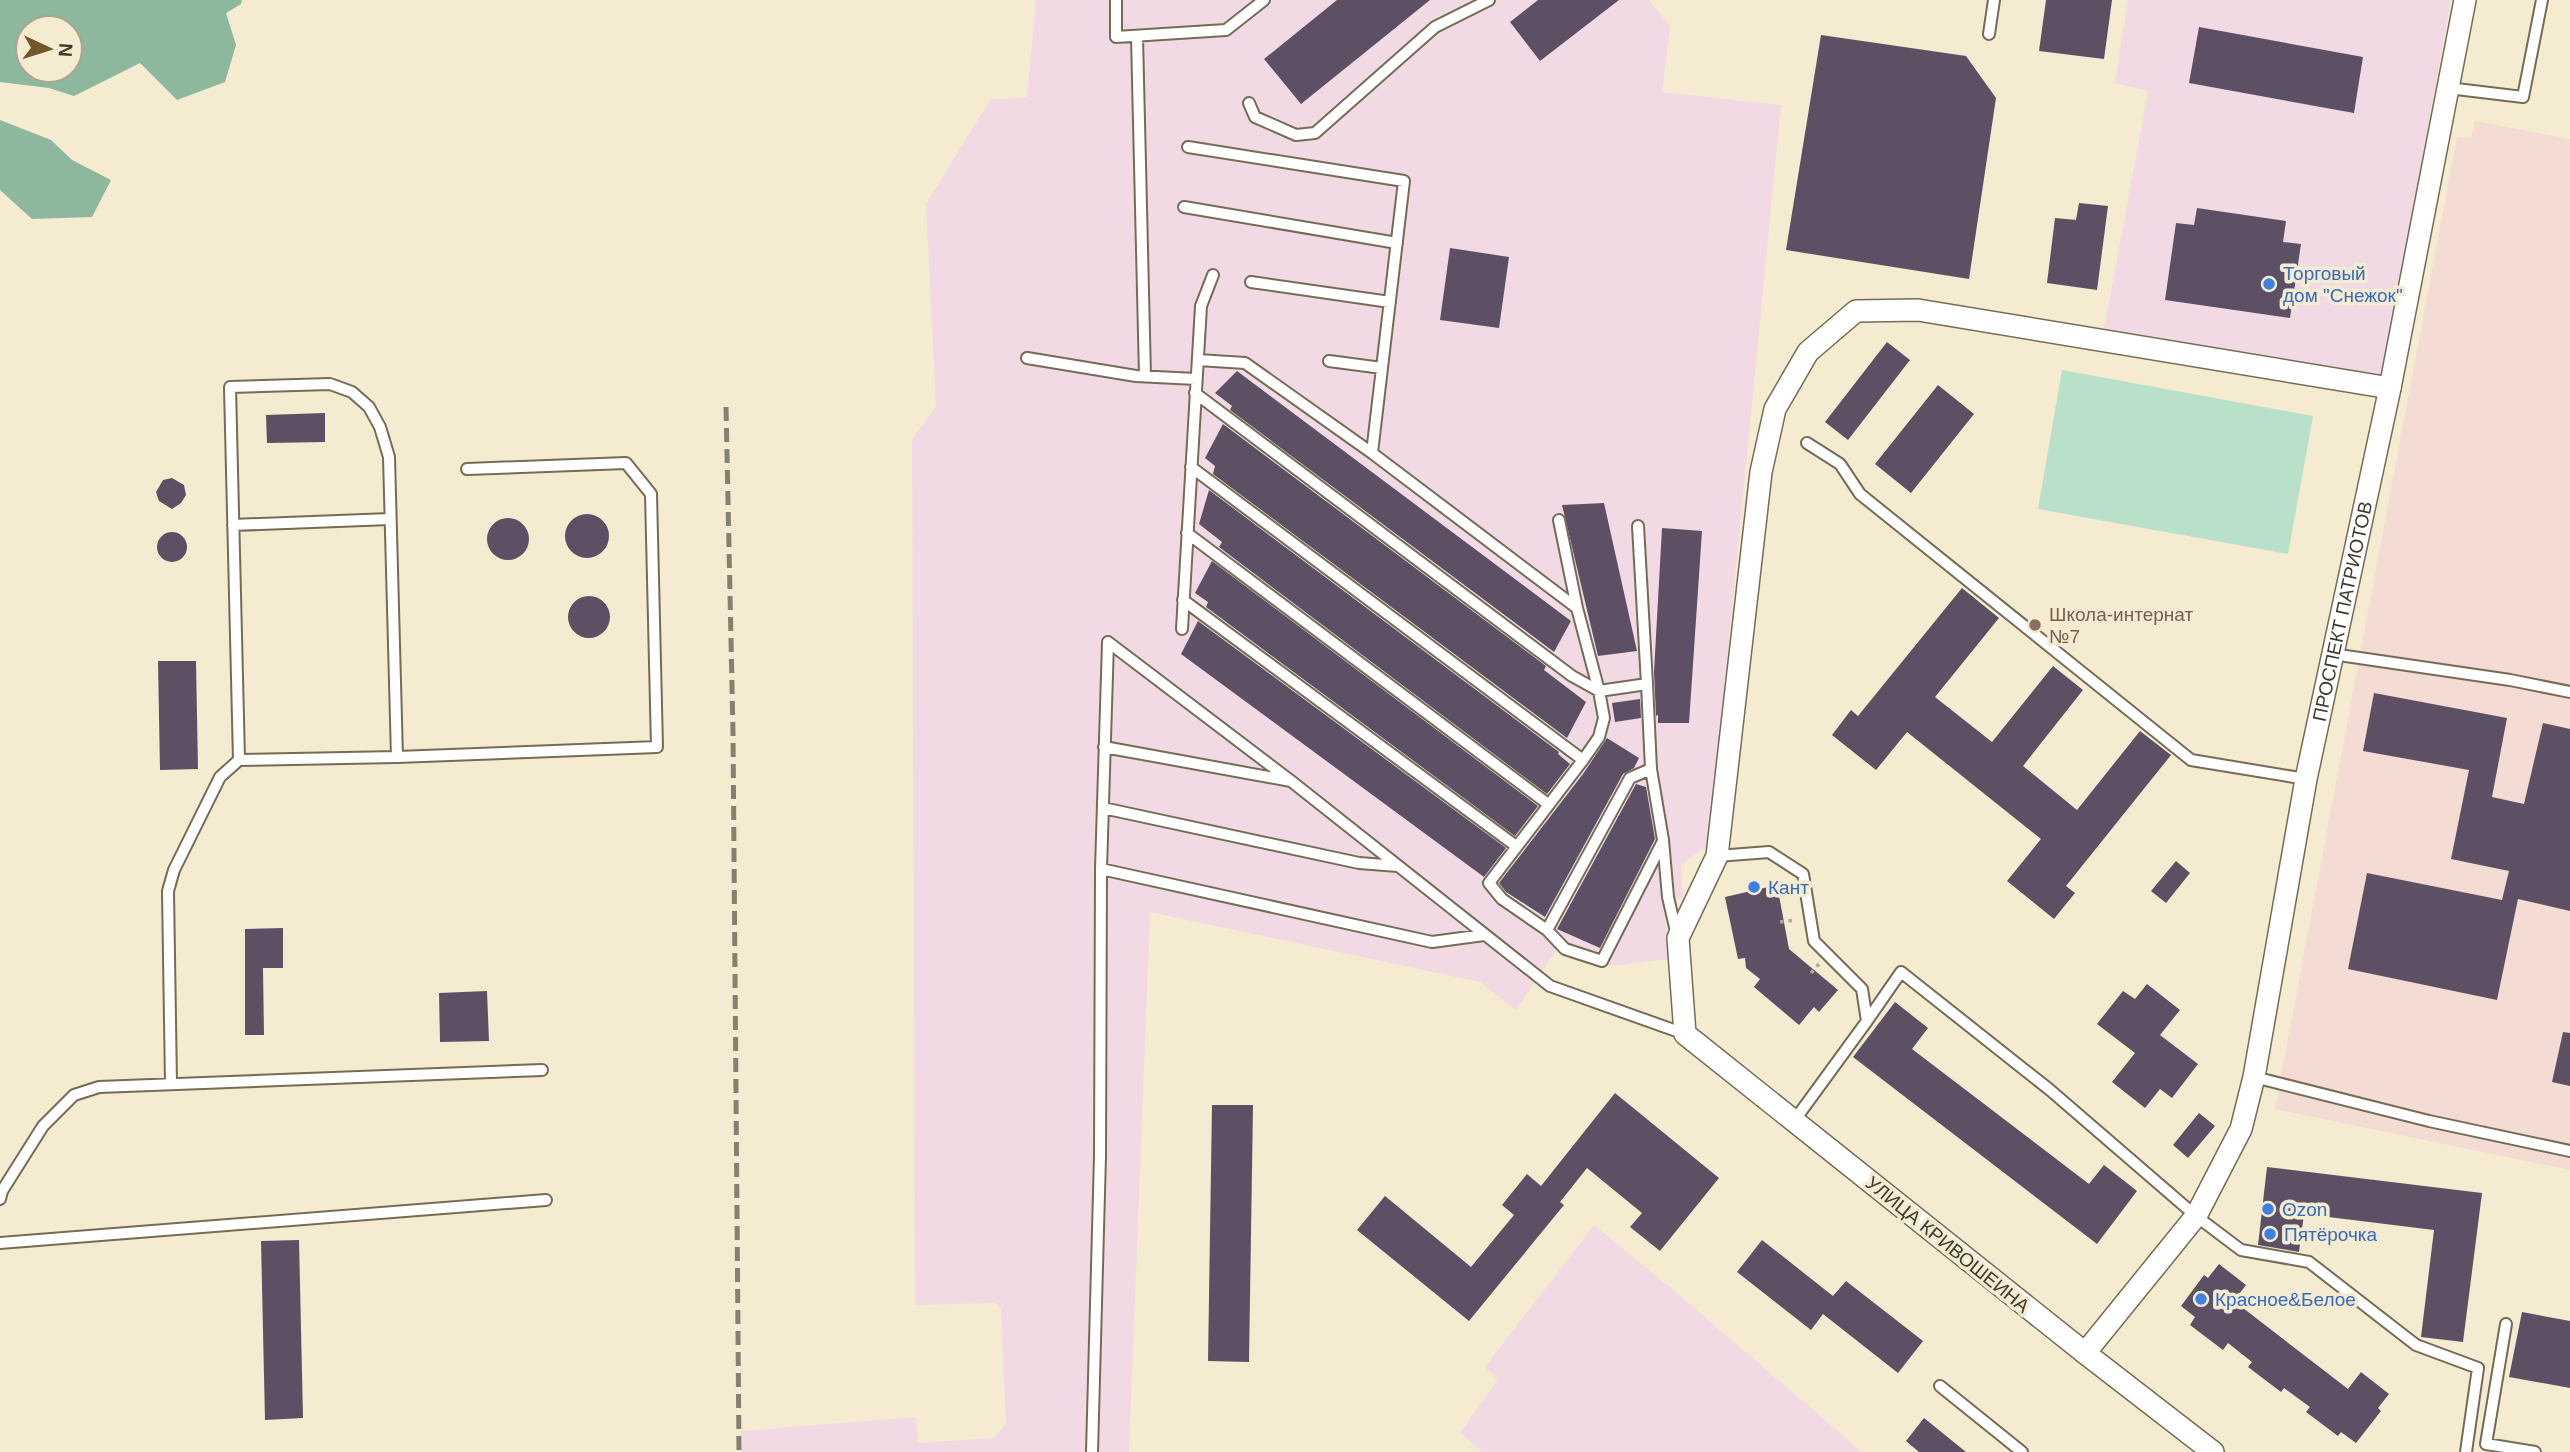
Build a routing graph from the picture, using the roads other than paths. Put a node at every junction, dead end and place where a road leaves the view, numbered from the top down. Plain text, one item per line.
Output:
1 (1116, 0) edge
2 (1264, 0) edge
3 (1489, 0) edge
4 (1994, 0) edge
5 (2465, 0) edge
6 (2542, 0) edge
7 (1989, 34) dead end
8 (1137, 37) junction
9 (2448, 88) junction
10 (1249, 103) dead end
11 (1188, 146) dead end
12 (1184, 207) dead end
13 (1397, 243) junction
14 (1213, 275) dead end
15 (1251, 282) dead end
16 (1390, 302) junction
17 (1027, 358) dead end
18 (1198, 360) junction
19 (1329, 361) dead end
20 (1382, 368) junction
21 (1145, 376) junction
22 (1196, 379) junction
23 (2390, 388) junction
24 (1195, 393) junction
25 (1807, 443) dead end
26 (1372, 453) junction
27 (1191, 467) junction
28 (467, 469) dead end
29 (390, 519) junction
30 (1559, 520) dead end
31 (233, 525) junction
32 (1638, 526) dead end
33 (1187, 533) junction
34 (1183, 600) junction
35 (1577, 608) junction
36 (1182, 629) dead end
37 (2332, 654) junction
38 (1647, 684) junction
39 (1599, 691) junction
40 (2570, 692) edge
41 (1104, 747) junction
42 (397, 757) junction
43 (1583, 760) junction
44 (239, 761) junction
45 (1651, 769) junction
46 (2306, 779) junction
47 (1291, 780) junction
48 (1548, 804) junction
49 (1103, 808) junction
50 (1663, 840) junction
51 (1516, 846) junction
52 (1717, 856) junction
53 (1398, 866) junction
54 (1101, 869) junction
55 (1547, 930) junction
56 (1484, 935) junction
57 (1678, 939) junction
58 (1867, 1021) junction
59 (1685, 1034) junction
60 (542, 1070) dead end
61 (2254, 1077) junction
62 (170, 1084) junction
63 (1794, 1121) junction
64 (2570, 1151) edge
65 (0, 1199) edge
66 (546, 1200) dead end
67 (2196, 1216) junction
68 (0, 1243) edge
69 (2506, 1324) dead end
70 (2085, 1353) junction
71 (1940, 1386) dead end
72 (1092, 1452) edge
73 (2022, 1452) edge
74 (2213, 1452) edge
75 (2466, 1452) edge
76 (2535, 1452) edge

1 - 8 lane
2 - 8 lane
3 - 10 lane
4 - 7 lane
5 - 9 street, ПРОСПЕКТ ПАТРИОТОВ
6 - 9 lane
8 - 21 lane
9 - 23 street, ПРОСПЕКТ ПАТРИОТОВ
11 - 13 lane
12 - 13 lane
13 - 16 lane
14 - 18 lane
15 - 16 lane
16 - 20 lane
17 - 21 lane
18 - 22 lane
18 - 26 lane
19 - 20 lane
20 - 26 lane
21 - 22 lane
22 - 24 lane
23 - 37 street, ПРОСПЕКТ ПАТРИОТОВ
23 - 52 street
24 - 27 lane
24 - 39 lane
25 - 46 lane
26 - 35 lane
27 - 33 lane
27 - 43 lane
28 - 42 lane
29 - 31 lane
29 - 31 lane
29 - 42 lane
30 - 35 lane
31 - 44 lane
32 - 38 lane
33 - 34 lane
33 - 48 lane
34 - 36 lane
34 - 51 lane
35 - 39 lane
37 - 40 lane
37 - 46 street, ПРОСПЕКТ ПАТРИОТОВ
38 - 39 lane
38 - 45 lane
39 - 43 lane
41 - 47 lane
41 - 47 lane
41 - 49 lane
42 - 44 lane
43 - 48 lane
44 - 62 lane
45 - 50 lane
45 - 55 lane
46 - 61 street, ПРОСПЕКТ ПАТРИОТОВ
47 - 53 lane
48 - 51 lane
49 - 53 lane
49 - 54 lane
50 - 55 lane
50 - 57 lane
51 - 55 lane
52 - 57 street
52 - 58 lane
53 - 56 lane
54 - 56 lane
54 - 72 lane
56 - 59 lane
57 - 59 street
58 - 63 lane
58 - 67 lane
59 - 63 street, УЛИЦА КРИВОШЕИНА
60 - 62 lane
61 - 64 lane
61 - 67 street, ПРОСПЕКТ ПАТРИОТОВ
62 - 65 lane
63 - 70 street, УЛИЦА КРИВОШЕИНА
66 - 68 lane
67 - 70 street, ПРОСПЕКТ ПАТРИОТОВ
67 - 75 lane
69 - 76 lane
70 - 74 street, УЛИЦА КРИВОШЕИНА
71 - 73 lane

